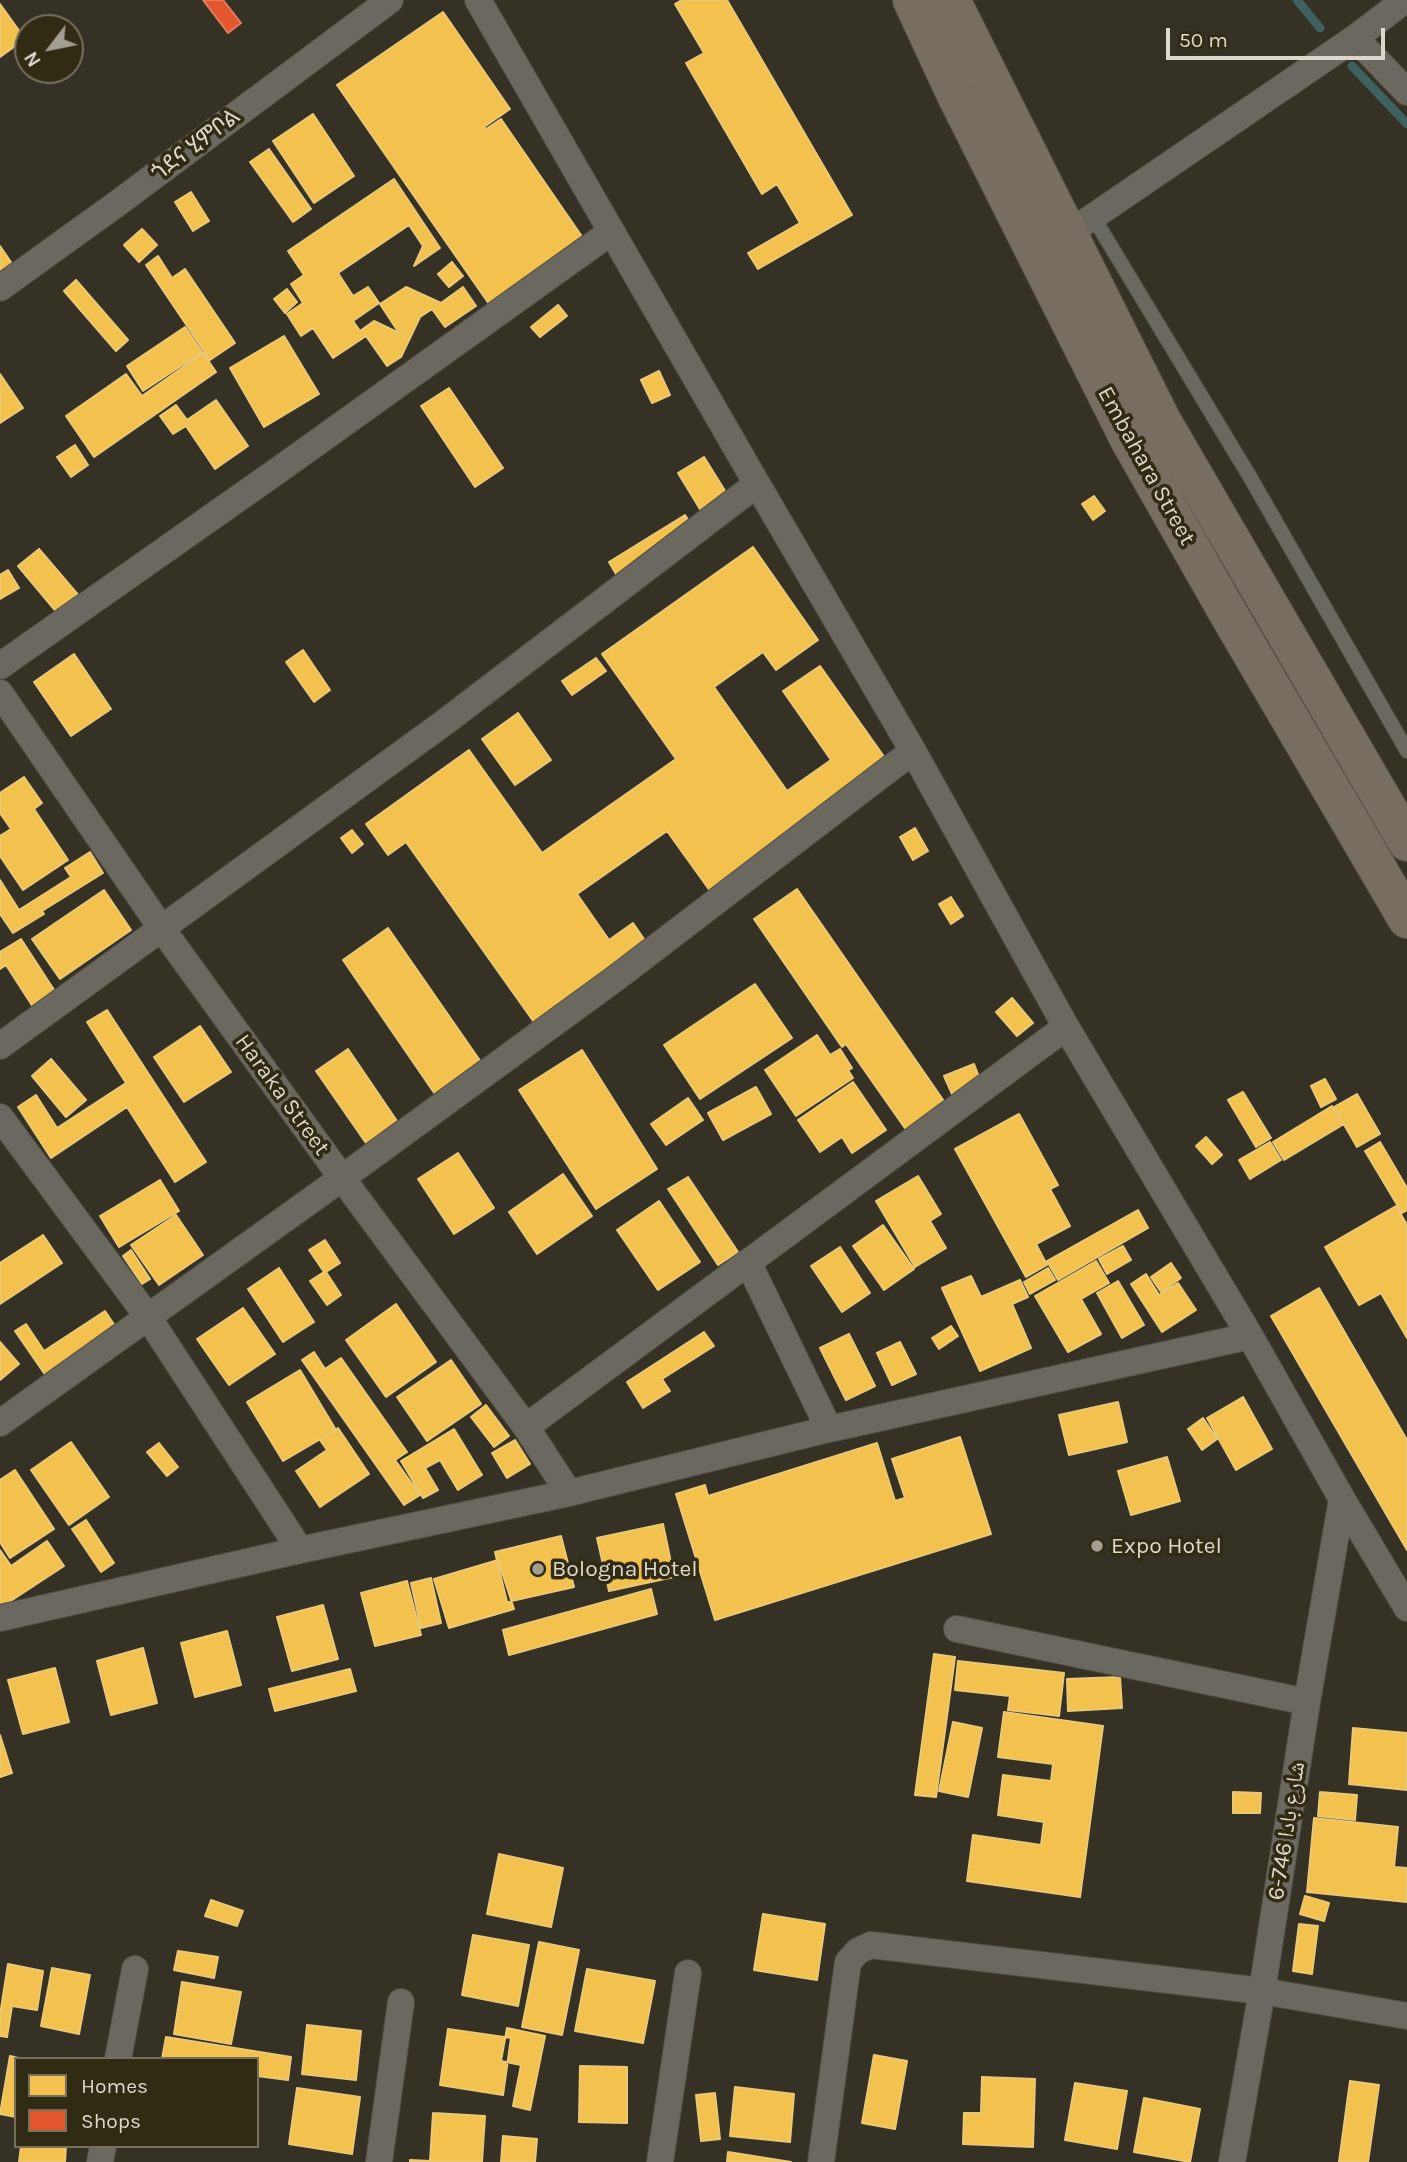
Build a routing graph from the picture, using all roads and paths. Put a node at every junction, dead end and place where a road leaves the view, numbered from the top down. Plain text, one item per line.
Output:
1 (390, 0) edge
2 (478, 0) edge
3 (912, 0) edge
4 (951, 0) edge
5 (1405, 0) edge
6 (1355, 38) junction
7 (1407, 92) edge
8 (1080, 224) junction
9 (611, 232) junction
10 (1037, 257) junction
11 (0, 288) edge
12 (757, 484) junction
13 (0, 666) edge
14 (0, 693) edge
15 (914, 751) junction
16 (1407, 751) edge
17 (1407, 842) edge
18 (1403, 904) edge
19 (162, 929) junction
20 (1066, 1027) junction
21 (0, 1046) edge
22 (0, 1117) edge
23 (342, 1178) junction
24 (748, 1262) junction
25 (148, 1317) junction
26 (1250, 1336) junction
27 (0, 1423) edge
28 (526, 1427) junction
29 (829, 1429) junction
30 (569, 1493) junction
31 (1342, 1499) junction
32 (300, 1550) junction
33 (1407, 1608) edge
34 (0, 1618) edge
35 (957, 1629) dead end
36 (1307, 1702) junction
37 (135, 1969) dead end
38 (688, 1973) dead end
39 (1262, 1991) junction
40 (401, 2002) dead end
41 (1407, 2016) edge
42 (118, 2057) edge
43 (379, 2162) edge
44 (660, 2162) edge
45 (821, 2162) edge
46 (1232, 2162) edge

1 - 11 street, ጎደና ሂምቦል
2 - 9 street
3 - 10 main road, Embahara Street
4 - 8 main road, Embahara Street
5 - 6 street
6 - 7 street
6 - 8 street
8 - 10 street
8 - 16 lane
8 - 17 main road, Embahara Street
9 - 12 street
9 - 13 street
10 - 18 main road, Embahara Street
12 - 15 street
12 - 19 street
14 - 19 street, Haraka Street
15 - 20 street
15 - 23 street
19 - 21 street
19 - 23 street, Haraka Street
20 - 24 street
20 - 26 street
22 - 25 street
23 - 25 street
23 - 28 street, Haraka Street
24 - 28 street
24 - 29 street
25 - 27 street
25 - 32 street
26 - 29 street
26 - 31 street
28 - 30 street, Haraka Street
29 - 30 street
30 - 32 street
31 - 33 street
31 - 36 street, شارع بادا 746-6
32 - 34 street
35 - 36 street
36 - 39 street, شارع بادا 746-6
37 - 42 street
38 - 44 street
39 - 41 street
39 - 45 street
39 - 46 street, شارع بادا 746-6
40 - 43 street

